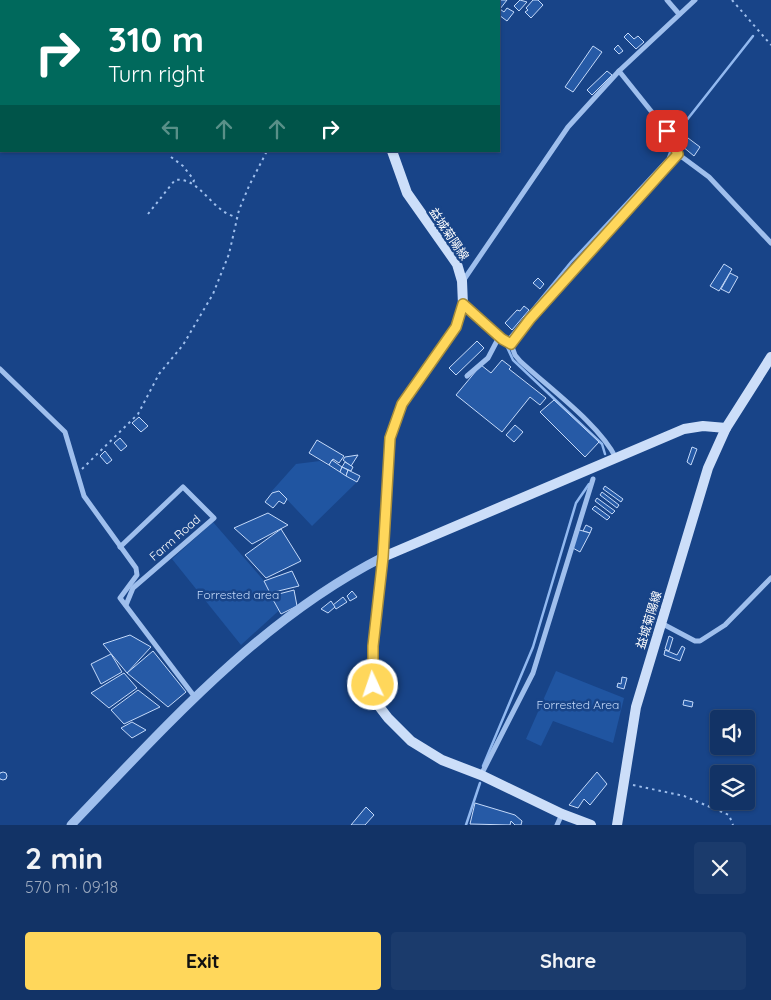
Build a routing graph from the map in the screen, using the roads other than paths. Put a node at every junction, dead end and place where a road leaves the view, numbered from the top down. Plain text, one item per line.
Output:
1 (667, 0) edge
2 (695, 0) edge
3 (679, 14) junction
4 (619, 71) junction
5 (392, 152) edge
6 (678, 154) junction
7 (771, 244) edge
8 (462, 281) junction
9 (463, 304) junction
10 (499, 337) junction
11 (511, 344) junction
12 (771, 357) edge
13 (0, 369) edge
14 (467, 376) dead end
15 (726, 428) junction
16 (617, 459) junction
17 (593, 479) dead end
18 (120, 547) junction
19 (383, 557) junction
20 (771, 578) edge
21 (126, 605) junction
22 (660, 623) junction
23 (194, 696) junction
24 (481, 775) junction
25 (562, 814) junction
26 (71, 825) edge
27 (557, 825) edge
28 (591, 825) edge
29 (617, 825) edge

1 - 3 street
2 - 3 street
3 - 4 street
4 - 6 street
4 - 8 street
5 - 8 main road, 益城菊陽線
6 - 7 street
6 - 11 street
8 - 9 main road, 益城菊陽線
9 - 10 street
9 - 19 main road, 益城菊陽線
10 - 11 street
10 - 14 street
11 - 16 street
12 - 15 main road, 益城菊陽線
13 - 18 street
15 - 16 main road
15 - 22 main road, 益城菊陽線
16 - 19 main road
17 - 24 street
18 - 21 street
18 - 21 street, Farm Road
19 - 23 street
19 - 24 main road, 益城菊陽線
20 - 22 street
21 - 23 street
22 - 29 main road, 益城菊陽線
23 - 26 street
24 - 25 main road, 益城菊陽線
25 - 27 street
25 - 28 main road, 益城菊陽線

